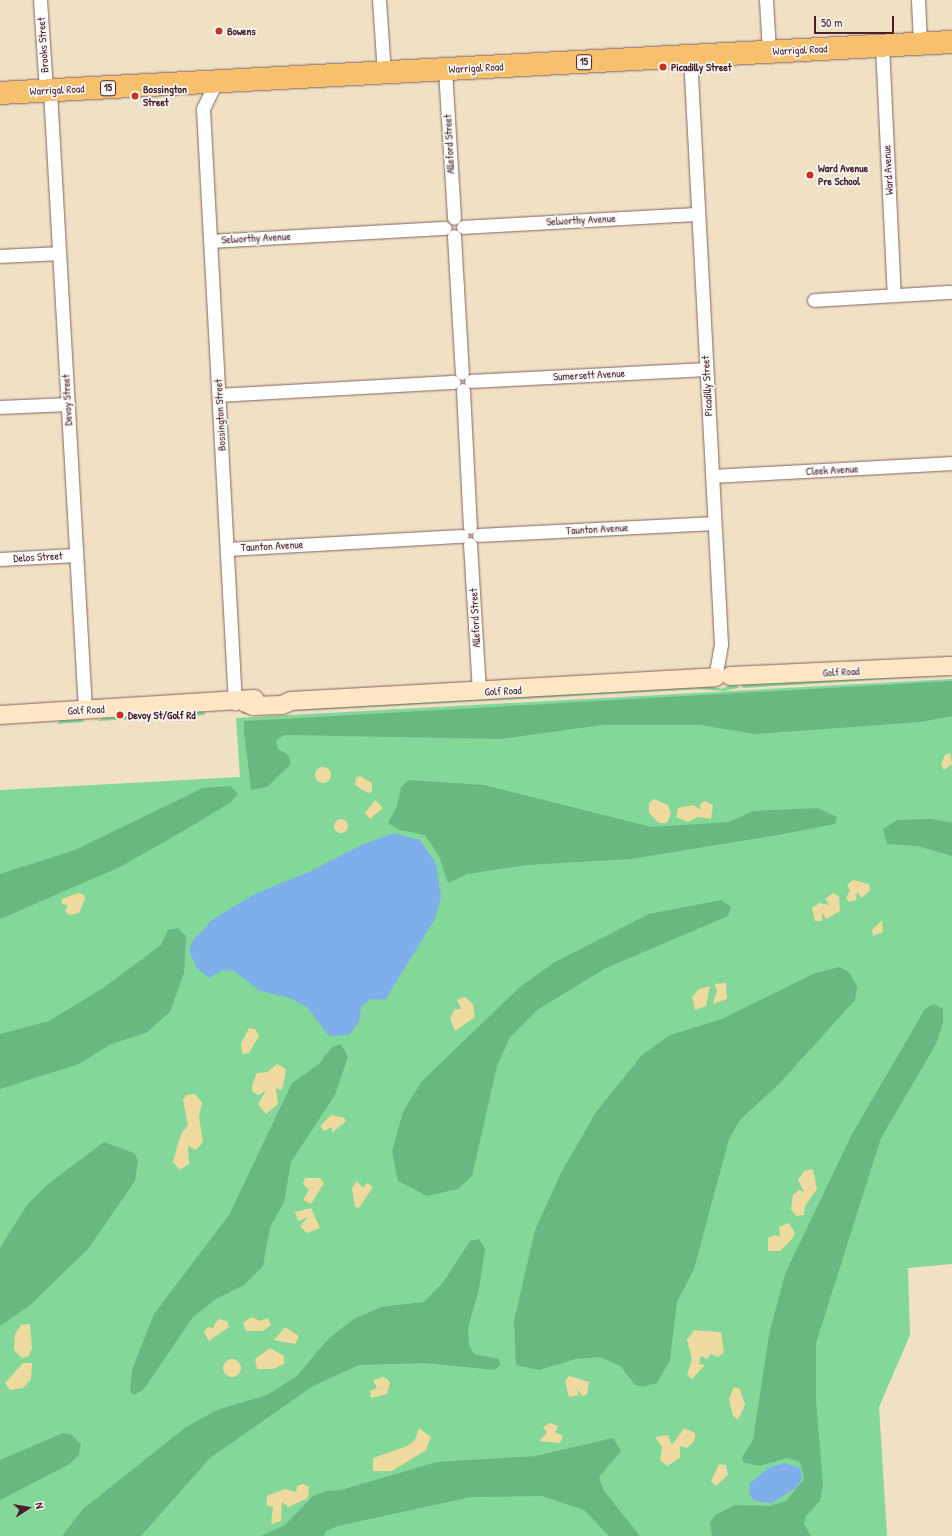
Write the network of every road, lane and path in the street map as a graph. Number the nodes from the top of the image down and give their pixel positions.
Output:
1 (40, 0) edge
2 (379, 0) edge
3 (766, 0) edge
4 (918, 0) edge
5 (952, 42) edge
6 (920, 43) junction
7 (882, 46) junction
8 (769, 52) junction
9 (690, 56) junction
10 (445, 70) junction
11 (384, 73) junction
12 (216, 82) junction
13 (48, 91) junction
14 (0, 93) edge
15 (698, 214) junction
16 (454, 227) junction
17 (211, 241) junction
18 (59, 253) junction
19 (0, 256) edge
20 (950, 292) dead end
21 (894, 295) junction
22 (814, 300) dead end
23 (706, 369) junction
24 (462, 382) junction
25 (219, 395) junction
26 (68, 404) junction
27 (0, 407) edge
28 (952, 463) edge
29 (713, 476) junction
30 (714, 523) junction
31 (470, 536) junction
32 (227, 549) junction
33 (76, 555) junction
34 (0, 559) edge
35 (952, 666) edge
36 (722, 674) junction
37 (479, 692) junction
38 (240, 703) junction
39 (85, 710) junction
40 (0, 715) edge

1 - 13 street, Brooks Street
2 - 11 street
3 - 8 street
4 - 6 street
5 - 6 highway, Warrigal Road / 15
6 - 7 highway, Warrigal Road / 15
7 - 8 highway, Warrigal Road / 15
7 - 21 street, Ward Avenue
8 - 9 highway, Warrigal Road / 15
9 - 10 highway, Warrigal Road / 15
9 - 15 street, Picadilly Street
10 - 11 highway, Warrigal Road / 15
10 - 16 street, Alleford Street
11 - 12 highway, Warrigal Road / 15
12 - 13 highway, Warrigal Road / 15
12 - 17 street, Bossington Street
13 - 14 highway, Warrigal Road / 15
13 - 18 street, Devoy Street
15 - 16 street, Selworthy Avenue
15 - 23 street, Picadilly Street
16 - 17 street, Selworthy Avenue
16 - 24 street, Alleford Street
17 - 25 street, Bossington Street
18 - 19 street
18 - 26 street, Devoy Street
20 - 21 street
21 - 22 street
23 - 24 street, Sumersett Avenue
23 - 29 street, Picadilly Street
24 - 25 street, Sumersett Avenue
24 - 31 street, Alleford Street
25 - 32 street, Bossington Street
26 - 27 street
26 - 33 street, Devoy Street
28 - 29 street, Cleek Avenue
29 - 30 street, Picadilly Street
30 - 31 street, Taunton Avenue
30 - 36 street, Picadilly Street
31 - 32 street, Taunton Avenue
31 - 37 street, Alleford Street
32 - 38 street, Bossington Street
33 - 34 street, Delos Street
33 - 39 street, Devoy Street
35 - 36 street, Golf Road
36 - 37 street, Golf Road
37 - 38 street, Golf Road
38 - 39 street, Golf Road
39 - 40 street, Golf Road

